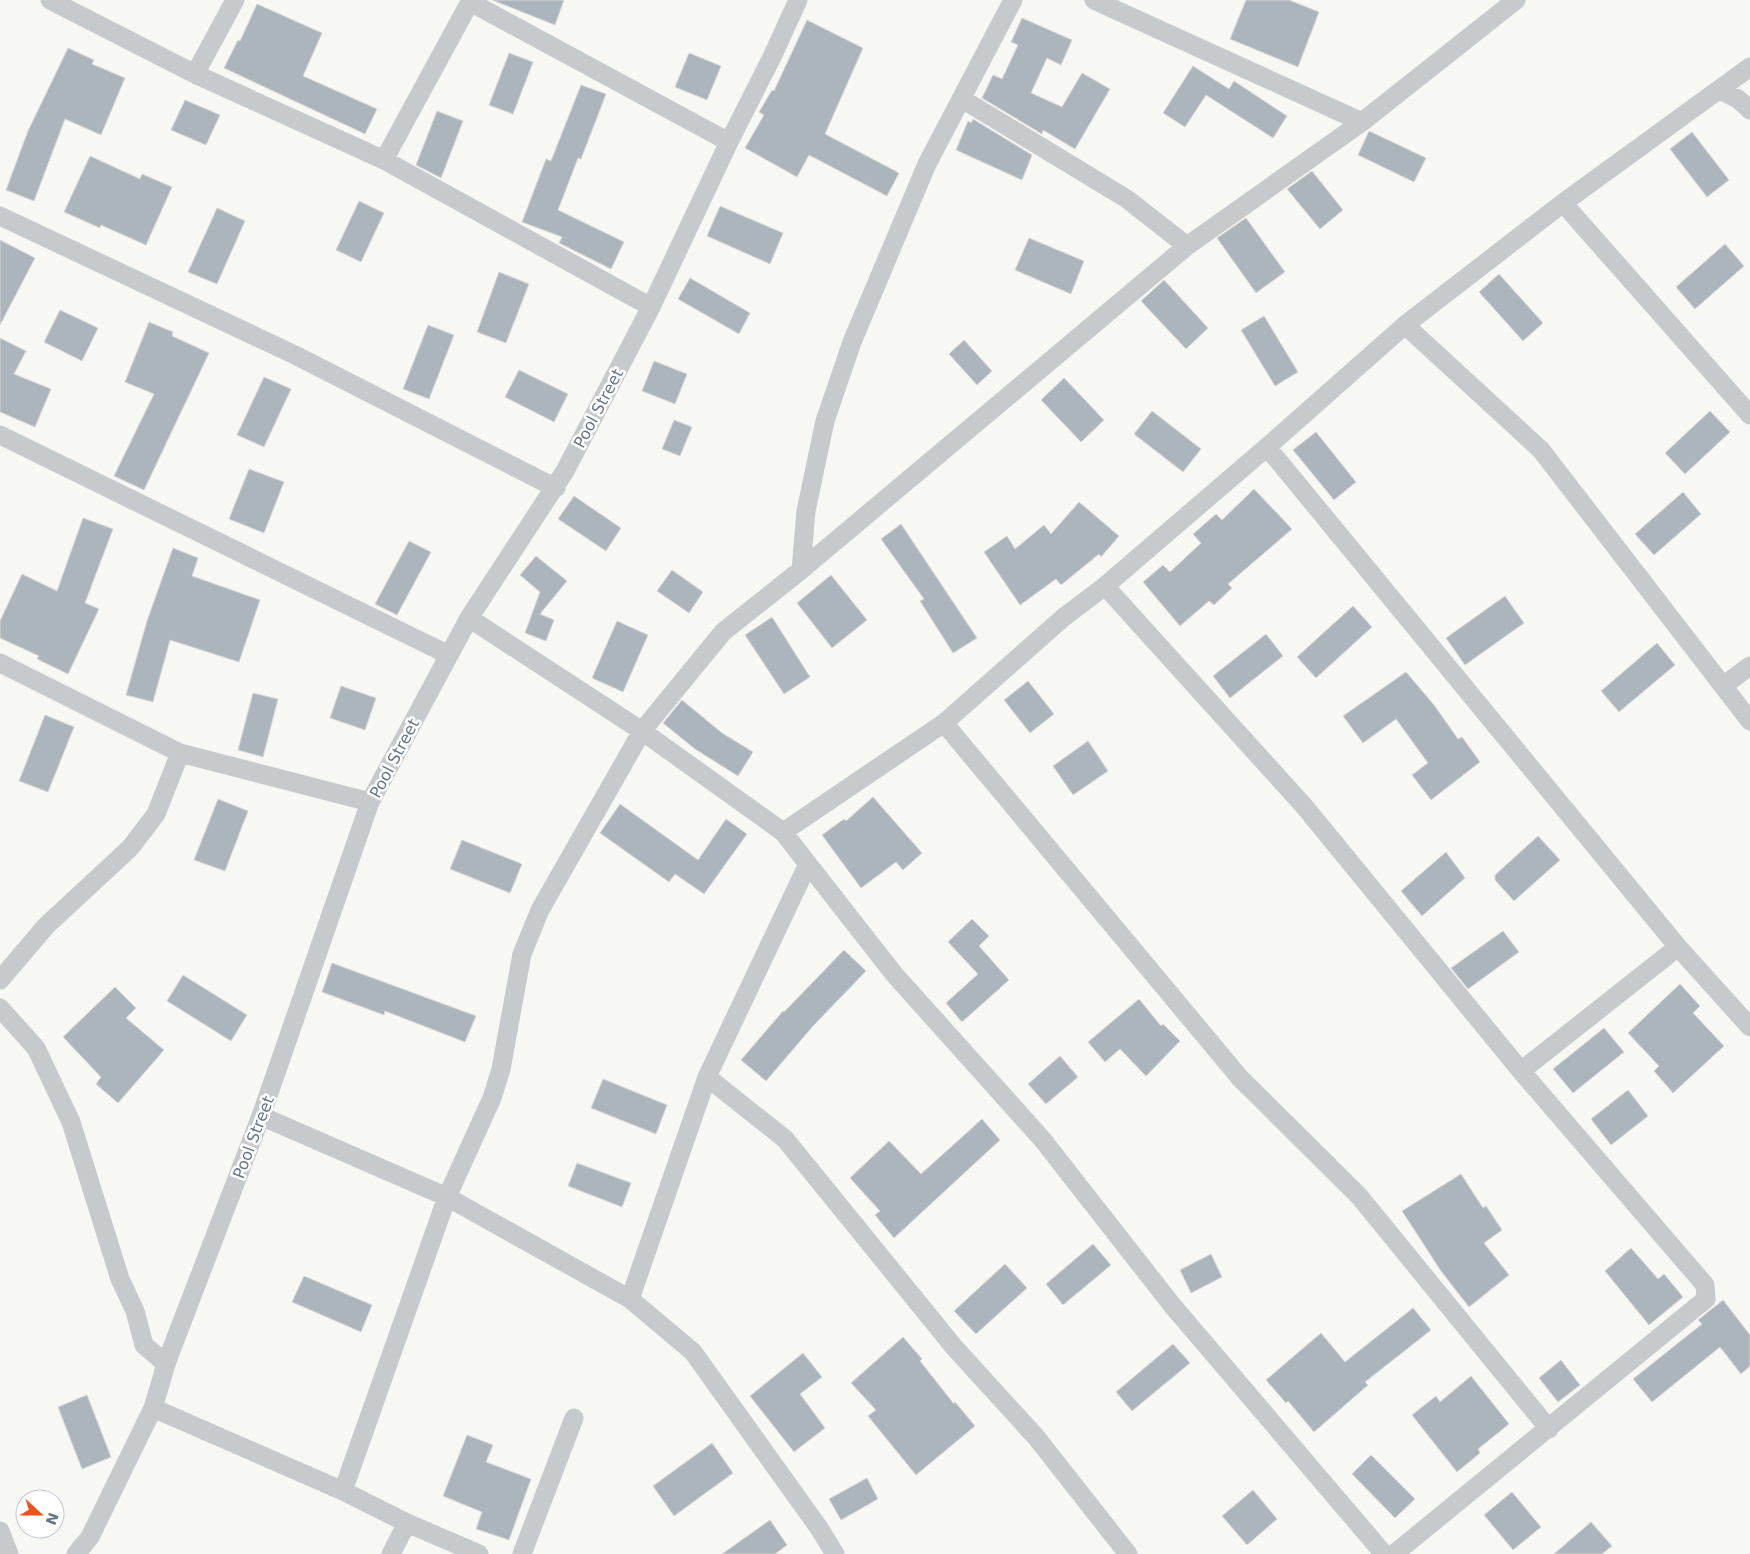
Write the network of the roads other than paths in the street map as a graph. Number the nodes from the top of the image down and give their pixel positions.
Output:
1 (50, 0) edge
2 (235, 0) edge
3 (798, 0) edge
4 (1013, 0) edge
5 (1094, 0) edge
6 (1516, 0) edge
7 (471, 1) edge
8 (1750, 67) edge
9 (195, 74) junction
10 (1720, 90) junction
11 (962, 99) junction
12 (1750, 110) edge
13 (1362, 122) junction
14 (729, 142) junction
15 (384, 160) junction
16 (1563, 203) junction
17 (0, 216) edge
18 (1187, 246) junction
19 (651, 307) junction
20 (1405, 325) junction
21 (1750, 416) edge
22 (0, 435) edge
23 (1267, 447) junction
24 (556, 488) junction
25 (801, 570) junction
26 (1105, 586) junction
27 (469, 618) junction
28 (449, 655) junction
29 (0, 663) edge
30 (1750, 666) edge
31 (1723, 686) junction
32 (1750, 721) edge
33 (944, 723) junction
34 (642, 731) junction
35 (180, 753) junction
36 (370, 802) junction
37 (783, 832) junction
38 (808, 864) junction
39 (1678, 947) junction
40 (0, 980) edge
41 (0, 1008) edge
42 (1750, 1027) edge
43 (1521, 1071) junction
44 (707, 1077) junction
45 (262, 1116) junction
46 (447, 1197) junction
47 (630, 1299) junction
48 (167, 1361) junction
49 (153, 1408) junction
50 (574, 1418) dead end
51 (1549, 1429) junction
52 (343, 1491) junction
53 (407, 1523) junction
54 (0, 1531) edge
55 (8, 1554) edge
56 (76, 1554) edge
57 (391, 1554) edge
58 (479, 1554) edge
59 (522, 1554) edge
60 (835, 1554) edge
61 (1128, 1554) edge
62 (1384, 1554) edge
63 (1394, 1554) edge

1 - 9 street
2 - 9 street
3 - 14 street, Pool Street
4 - 11 street
5 - 13 street
6 - 13 street
7 - 14 street
7 - 15 street
8 - 10 street
9 - 15 street
10 - 12 street
10 - 16 street
11 - 18 street
11 - 25 street
13 - 18 street
14 - 19 street, Pool Street
15 - 19 street
16 - 20 street
16 - 21 street
17 - 24 street
18 - 25 street
19 - 24 street, Pool Street
20 - 23 street
20 - 31 street
22 - 28 street
23 - 26 street
23 - 39 street
24 - 27 street, Pool Street
25 - 34 street
26 - 33 street
26 - 43 street
27 - 28 street, Pool Street
27 - 34 street
28 - 36 street, Pool Street
29 - 35 street
30 - 31 street
31 - 32 street
33 - 37 street
33 - 51 street
34 - 37 street
34 - 46 street
35 - 36 street
35 - 40 street
36 - 45 street, Pool Street
37 - 38 street
38 - 44 street
38 - 62 street
39 - 42 street
39 - 43 street
41 - 48 street
43 - 51 street
44 - 47 street
44 - 61 street
45 - 46 street
45 - 48 street, Pool Street
46 - 47 street
46 - 52 street
47 - 60 street
48 - 49 street, Pool Street
49 - 52 street
49 - 56 street, Pool Street
50 - 59 street
51 - 63 street
52 - 53 street
53 - 57 street
53 - 58 street
54 - 55 street

